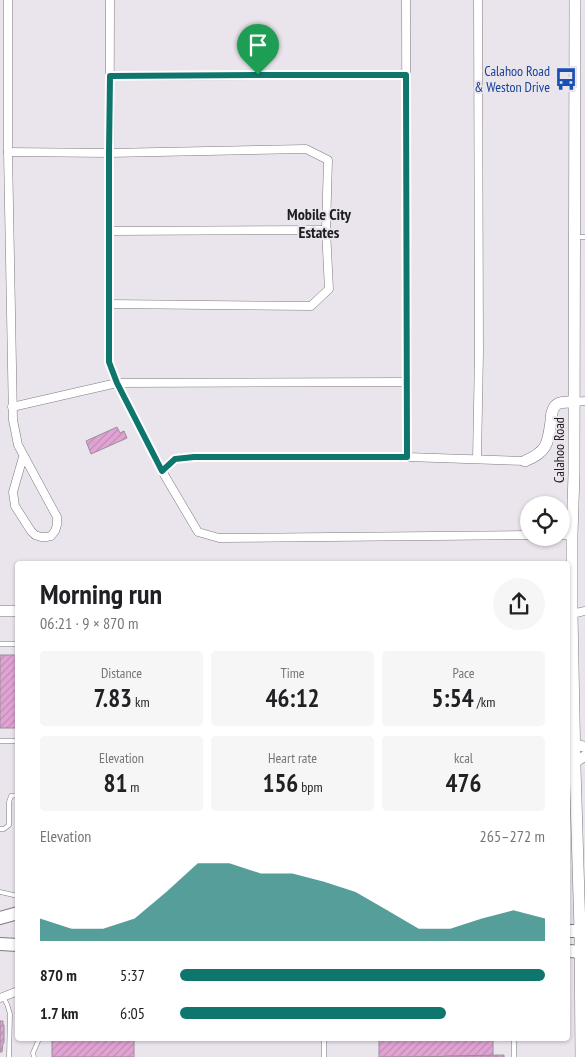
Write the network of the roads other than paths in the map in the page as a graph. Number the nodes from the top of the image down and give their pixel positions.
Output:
1 (8, 0) edge
2 (110, 0) edge
3 (406, 0) edge
4 (478, 0) edge
5 (575, 0) edge
6 (406, 75) junction
7 (110, 76) junction
8 (8, 152) junction
9 (109, 153) junction
10 (326, 230) junction
11 (109, 231) junction
12 (580, 237) edge
13 (109, 304) junction
14 (407, 382) junction
15 (117, 383) junction
16 (580, 401) edge
17 (12, 407) junction
18 (24, 457) junction
19 (407, 457) junction
20 (477, 459) junction
21 (525, 462) joint
22 (162, 471) junction
23 (570, 504) edge
24 (520, 535) edge
25 (567, 546) edge
26 (568, 561) edge
27 (0, 611) edge
28 (15, 611) edge
29 (585, 611) edge
30 (570, 614) edge
31 (0, 644) edge
32 (15, 644) edge
33 (0, 741) edge
34 (15, 741) edge
35 (576, 745) edge
36 (585, 756) edge
37 (571, 762) edge
38 (15, 796) edge
39 (0, 829) edge
40 (0, 892) edge
41 (15, 895) edge
42 (0, 912) edge
43 (15, 912) edge
44 (15, 913) edge
45 (0, 918) edge
46 (578, 931) edge
47 (0, 944) edge
48 (15, 944) edge
49 (578, 952) edge
50 (15, 992) edge
51 (1, 998) edge
52 (38, 1041) edge
53 (324, 1041) edge
54 (514, 1041) edge
55 (9, 1057) edge
56 (34, 1057) edge
57 (324, 1057) edge
58 (514, 1057) edge
59 (581, 1057) edge

1 - 8 street
2 - 7 street
3 - 6 street
4 - 20 street
5 - 12 main road, Calahoo Road
6 - 7 street
6 - 14 street
7 - 9 street
8 - 9 street
8 - 17 street
9 - 10 street
9 - 11 street
10 - 11 street
10 - 13 street
11 - 13 street
12 - 16 main road, Calahoo Road
13 - 15 street
14 - 15 street
14 - 19 street
15 - 17 street
15 - 22 street
16 - 21 main road
16 - 23 main road, Calahoo Road
17 - 18 street
18 - 18 street
19 - 20 street
19 - 22 street
20 - 21 street
22 - 24 street
25 - 26 main road, Calahoo Road
27 - 28 street
29 - 30 street
30 - 35 main road, Calahoo Road
31 - 32 lane
33 - 34 lane
35 - 37 main road, Calahoo Road
36 - 37 street
37 - 46 main road, Calahoo Road
38 - 39 lane
40 - 41 lane
42 - 43 main road
44 - 45 main road
46 - 49 main road, Calahoo Road
47 - 48 main road
49 - 59 main road, Calahoo Road
50 - 51 street
51 - 55 lane
52 - 56 lane
53 - 57 lane
54 - 58 lane

